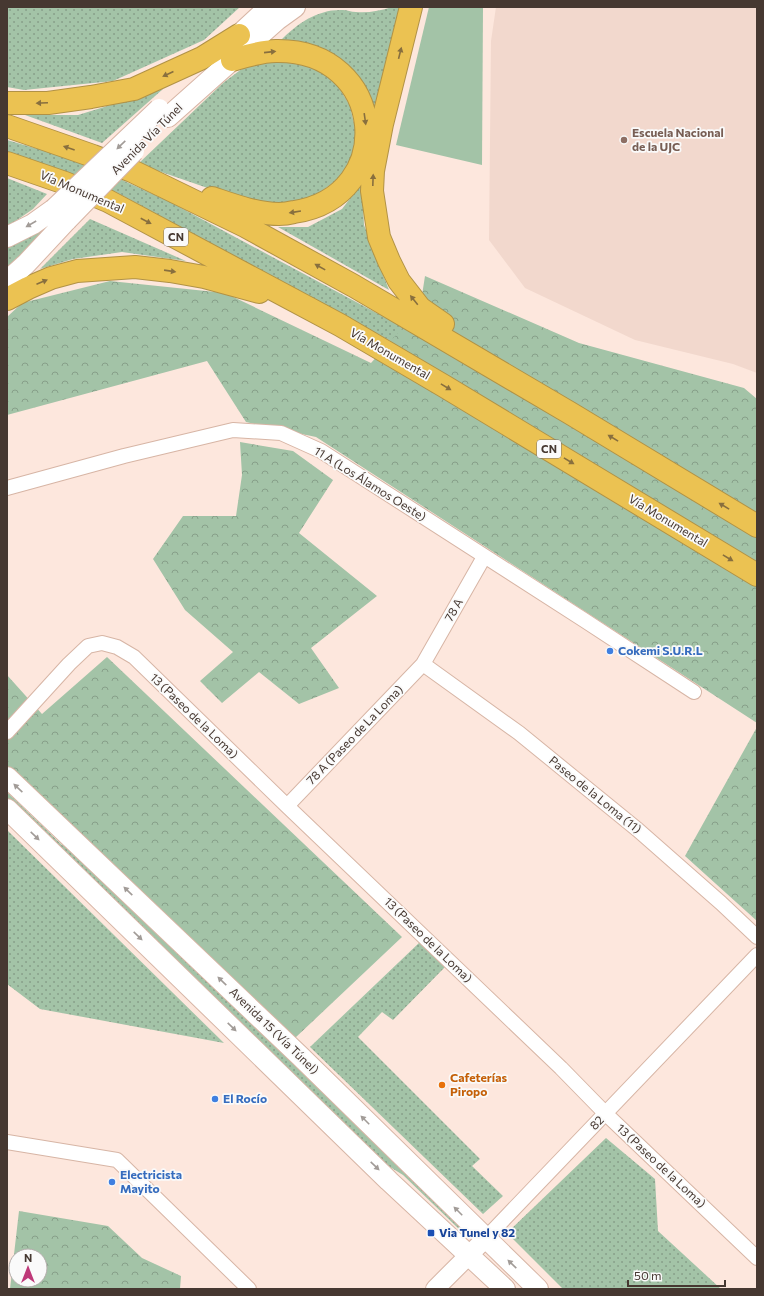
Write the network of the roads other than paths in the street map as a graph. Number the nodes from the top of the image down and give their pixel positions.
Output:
1 (270, 7) edge
2 (295, 7) edge
3 (411, 7) edge
4 (239, 35) junction
5 (232, 60) junction
6 (7, 103) edge
7 (164, 113) junction
8 (7, 126) edge
9 (7, 163) edge
10 (132, 172) junction
11 (60, 214) junction
12 (7, 237) edge
13 (7, 280) edge
14 (7, 299) edge
15 (340, 325) junction
16 (570, 413) junction
17 (7, 488) edge
18 (757, 526) edge
19 (484, 557) junction
20 (757, 575) edge
21 (423, 664) junction
22 (694, 692) dead end
23 (7, 732) edge
24 (7, 777) edge
25 (287, 806) junction
26 (7, 809) edge
27 (757, 937) edge
28 (757, 955) edge
29 (606, 1114) junction
30 (7, 1142) edge
31 (486, 1239) junction
32 (468, 1256) junction
33 (757, 1258) edge
34 (249, 1289) edge
35 (435, 1289) edge
36 (505, 1289) edge
37 (538, 1289) edge

1 - 4 main road, Avenida Vía Túnel
2 - 5 main road, Avenida Vía Túnel
16 -> 3 highway
4 -> 6 highway
4 - 7 main road, Avenida Vía Túnel
5 - 7 main road, Avenida Vía Túnel
5 -> 10 highway
7 - 11 main road, Avenida Vía Túnel, bridge
10 -> 8 highway
9 -> 15 highway, Vía Monumental / CN
16 -> 10 highway
11 -> 12 main road, Avenida Vía Túnel
11 - 13 main road, Avenida Vía Túnel
14 -> 15 highway
15 -> 20 highway, Vía Monumental / CN
18 -> 16 highway
17 - 19 street, 11 A (Los Álamos Oeste)
19 - 21 street, 78 A
19 - 22 street, 11 A (Los Álamos Oeste)
21 - 25 street, 78 A (Paseo de La Loma)
21 - 27 street, Paseo de la Loma (11)
23 - 25 street, 13 (Paseo de la Loma)
31 -> 24 main road, Avenida 15 (Vía Túnel)
25 - 29 street, 13 (Paseo de la Loma)
26 -> 32 main road
28 - 29 street, 82
29 - 31 street, 82
29 - 33 street, 13 (Paseo de la Loma)
30 - 34 street
31 - 32 street, 82
37 -> 31 main road, Avenida 15 (Vía Túnel)
32 - 35 street, 82
32 - 36 main road

